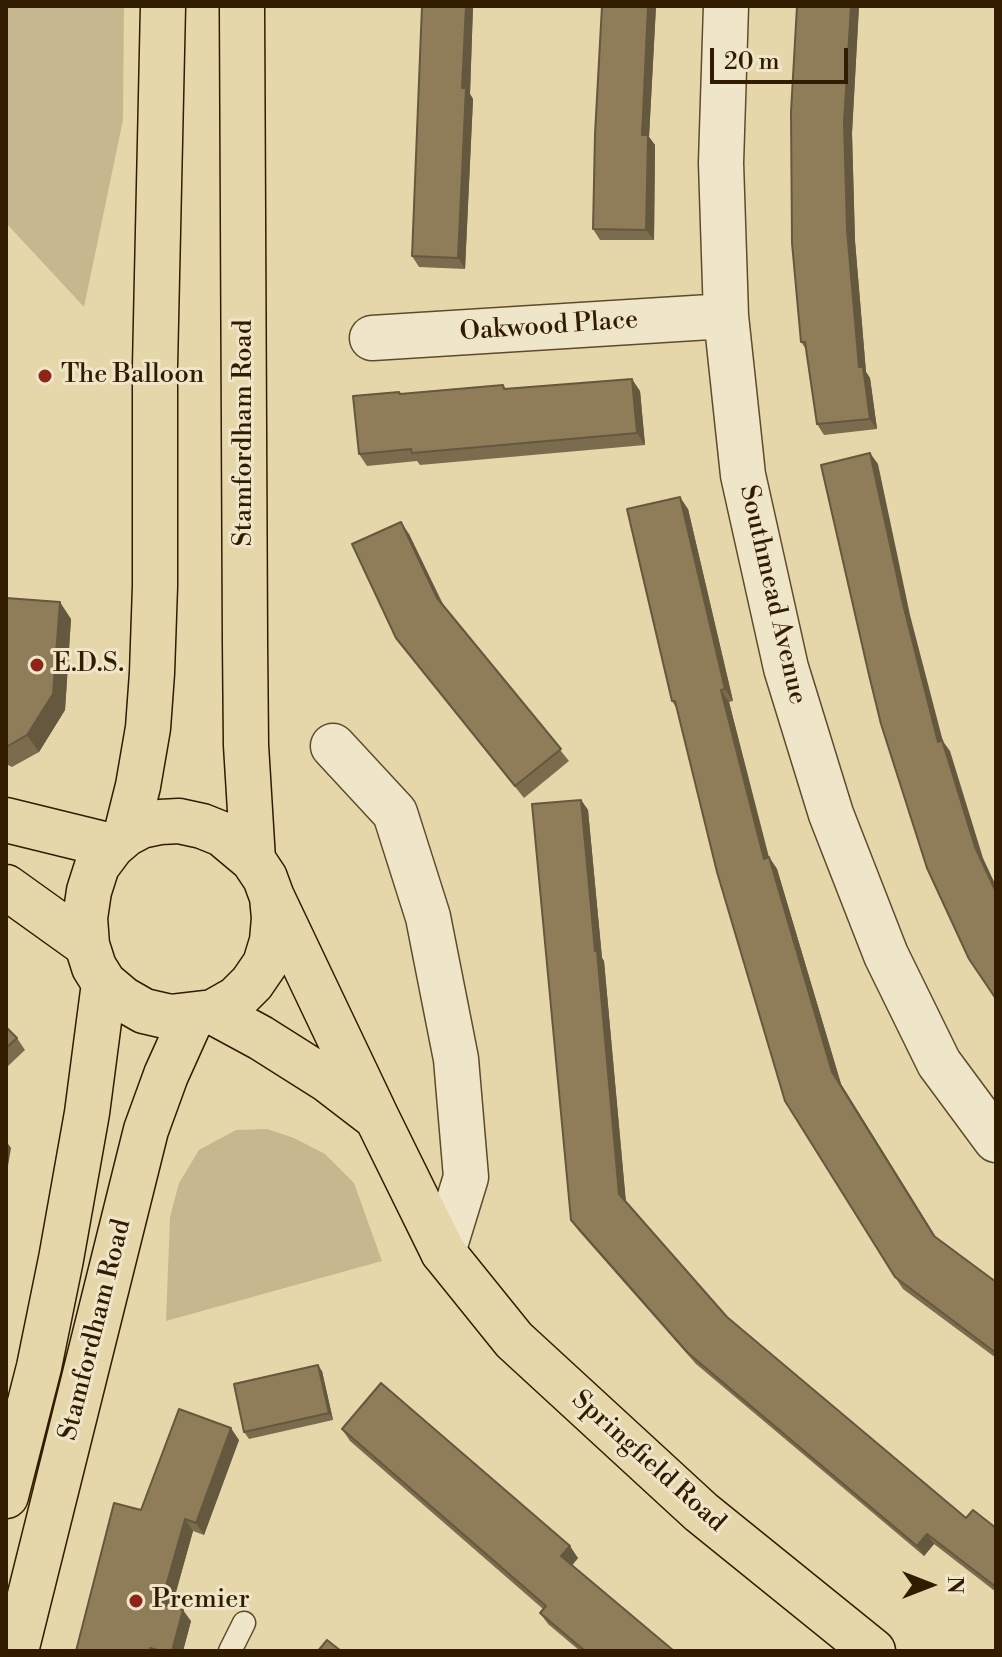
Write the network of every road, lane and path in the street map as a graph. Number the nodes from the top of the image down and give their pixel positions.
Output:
1 (163, 6) edge
2 (242, 6) edge
3 (726, 6) edge
4 (726, 316) junction
5 (372, 338) dead end
6 (333, 746) dead end
7 (6, 820) edge
8 (119, 840) junction
9 (262, 879) junction
10 (6, 887) edge
11 (95, 964) junction
12 (203, 1014) junction
13 (377, 1118) junction
14 (996, 1140) edge
15 (443, 1252) junction
16 (6, 1496) edge
17 (244, 1623) dead end
18 (25, 1648) edge
19 (230, 1651) edge
20 (873, 1651) edge

1 - 8 main road
2 - 9 main road, Stamfordham Road
3 - 4 street, Southmead Avenue
4 - 5 street, Oakwood Place
4 - 14 street, Southmead Avenue
6 - 15 street
7 - 8 main road
8 - 9 main road
8 - 11 main road
9 - 12 main road
9 - 13 main road, Springfield Road
10 - 11 main road
11 - 12 main road
11 - 16 main road, Stamfordham Road
12 - 13 main road, Springfield Road
12 - 18 main road, Stamfordham Road
13 - 15 main road, Springfield Road
15 - 20 main road, Springfield Road
17 - 19 lane

